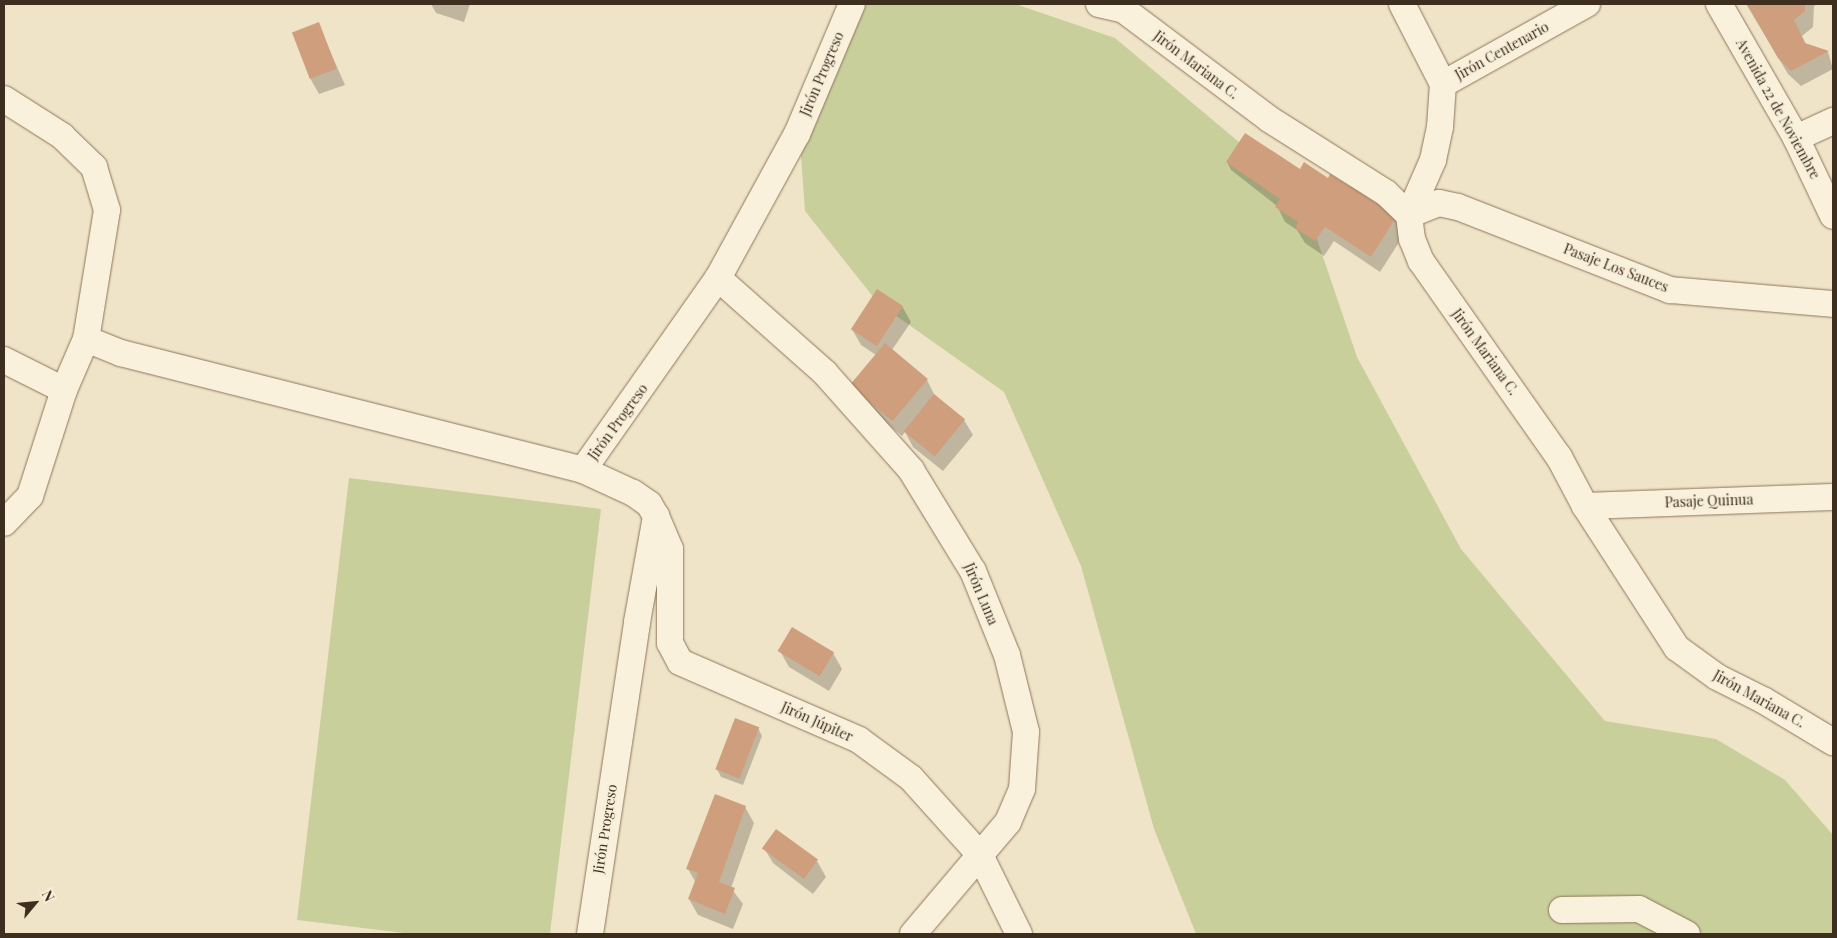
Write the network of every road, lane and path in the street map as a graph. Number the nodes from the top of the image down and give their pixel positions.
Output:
1 (852, 4) edge
2 (1099, 4) edge
3 (1402, 4) edge
4 (1588, 4) edge
5 (1719, 4) edge
6 (1443, 84) junction
7 (4, 99) edge
8 (1833, 121) edge
9 (1796, 138) junction
10 (1409, 215) junction
11 (1833, 216) edge
12 (718, 278) junction
13 (1833, 304) edge
14 (86, 340) junction
15 (4, 360) edge
16 (64, 390) junction
17 (583, 470) junction
18 (1833, 497) edge
19 (1586, 506) junction
20 (656, 516) junction
21 (4, 523) edge
22 (1833, 742) edge
23 (980, 855) junction
24 (1562, 910) dead end
25 (590, 934) edge
26 (913, 934) edge
27 (1019, 934) edge
28 (1687, 934) edge

1 - 12 street, Jirón Progreso
2 - 10 street, Jirón Mariana C.
3 - 6 street
4 - 6 street, Jirón Centenario
5 - 9 street, Avenida 22 de Noviembre
6 - 10 street
7 - 14 street
8 - 9 street
9 - 11 street, Avenida 22 de Noviembre
10 - 13 street, Pasaje Los Sauces
10 - 19 street, Jirón Mariana C.
12 - 17 street, Jirón Progreso
12 - 23 street, Jirón Luna
14 - 16 street
14 - 17 street
15 - 16 street
16 - 21 street
17 - 20 street, Jirón Progreso
18 - 19 street, Pasaje Quinua
19 - 22 street, Jirón Mariana C.
20 - 23 street, Jirón Júpiter
20 - 25 street, Jirón Progreso
23 - 26 street, Jirón Luna
23 - 27 street, Jirón Júpiter
24 - 28 street

